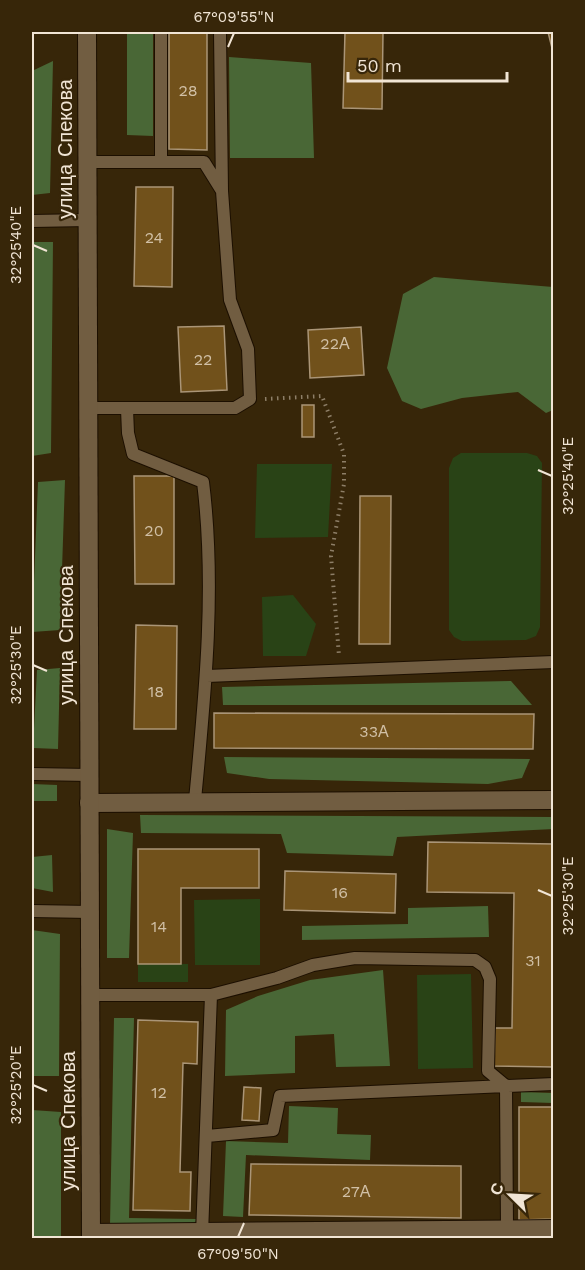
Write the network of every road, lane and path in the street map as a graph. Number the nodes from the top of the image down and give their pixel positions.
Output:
1 (87, 32) edge
2 (161, 32) edge
3 (220, 32) edge
4 (161, 161) junction
5 (87, 162) junction
6 (222, 191) junction
7 (88, 220) junction
8 (32, 221) edge
9 (250, 399) junction
10 (88, 408) junction
11 (127, 409) junction
12 (554, 662) edge
13 (363, 671) junction
14 (207, 676) junction
15 (32, 774) edge
16 (89, 775) junction
17 (195, 800) junction
18 (554, 800) edge
19 (89, 803) junction
20 (32, 911) edge
21 (90, 912) junction
22 (90, 995) junction
23 (211, 995) junction
24 (554, 1084) edge
25 (506, 1086) junction
26 (207, 1136) junction
27 (507, 1228) junction
28 (554, 1229) edge
29 (202, 1234) junction
30 (91, 1236) edge

1 - 5 main road, улица Спекова
2 - 4 lane
3 - 6 lane
4 - 5 lane
4 - 6 lane
5 - 7 main road, улица Спекова
6 - 9 lane
7 - 8 lane
7 - 10 main road, улица Спекова
9 - 11 lane
9 - 13 path
10 - 11 lane
10 - 16 main road, улица Спекова
11 - 14 lane
12 - 13 lane
13 - 14 lane
14 - 17 lane
15 - 16 lane
16 - 19 main road, улица Спекова
17 - 18 main road
17 - 19 main road
19 - 21 main road, улица Спекова
20 - 21 lane
21 - 22 main road, улица Спекова
22 - 23 lane
22 - 30 main road, улица Спекова
23 - 25 lane
23 - 26 lane
24 - 25 lane
25 - 26 lane
25 - 27 lane
26 - 29 lane
27 - 28 main road
27 - 29 main road
29 - 30 main road

